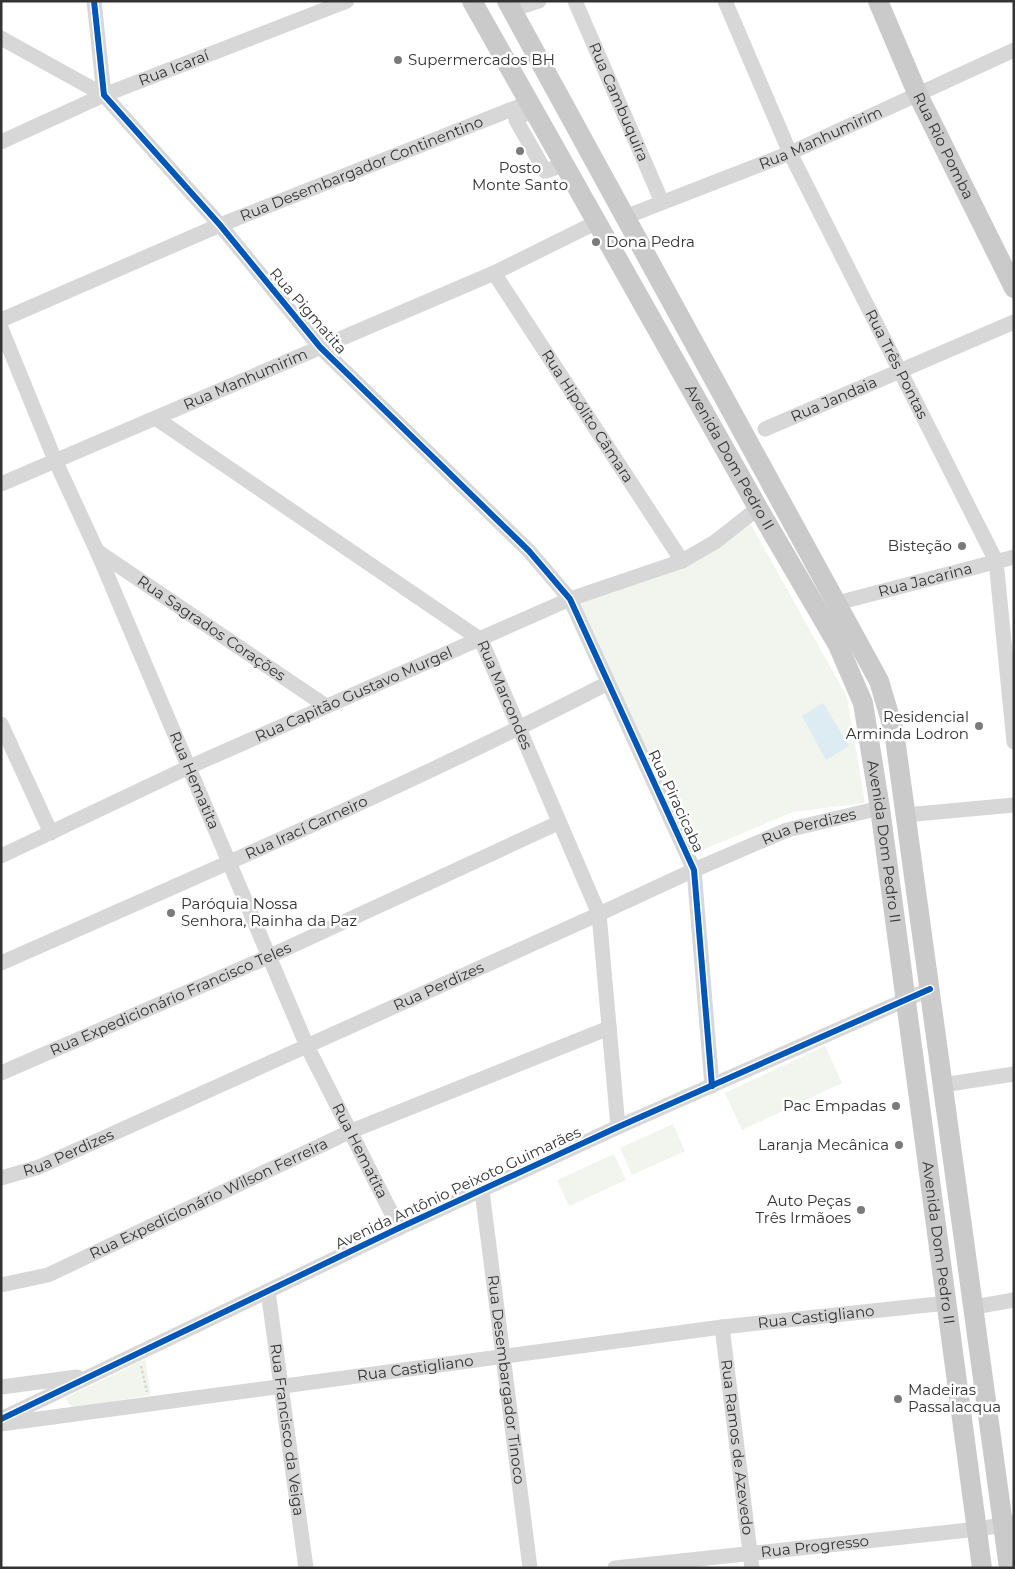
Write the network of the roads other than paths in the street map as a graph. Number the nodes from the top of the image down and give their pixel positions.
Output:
1 (94, 1) edge
2 (347, 1) edge
3 (472, 1) edge
4 (539, 1) edge
5 (575, 1) edge
6 (725, 1) edge
7 (878, 1) edge
8 (509, 6) edge
9 (1, 38) edge
10 (1014, 50) edge
11 (104, 95) junction
12 (918, 95) junction
13 (531, 105) junction
14 (1, 142) edge
15 (790, 153) junction
16 (662, 202) junction
17 (625, 217) junction
18 (597, 222) junction
19 (220, 225) junction
20 (494, 272) junction
21 (1014, 288) edge
22 (1, 320) edge
23 (1014, 322) edge
24 (1, 328) edge
25 (320, 347) junction
26 (899, 370) junction
27 (157, 419) junction
28 (765, 429) dead end
29 (55, 460) junction
30 (1, 484) edge
31 (758, 508) junction
32 (97, 551) junction
33 (1014, 557) edge
34 (682, 561) junction
35 (996, 561) junction
36 (570, 599) junction
37 (837, 603) junction
38 (481, 640) junction
39 (608, 683) junction
40 (326, 706) junction
41 (1, 724) edge
42 (519, 729) junction
43 (1014, 742) edge
44 (189, 767) junction
45 (1014, 806) edge
46 (880, 808) junction
47 (906, 815) junction
48 (558, 823) junction
49 (50, 833) junction
50 (1, 856) edge
51 (228, 863) junction
52 (694, 870) junction
53 (599, 914) junction
54 (270, 956) junction
55 (1, 963) edge
56 (930, 989) junction
57 (906, 998) junction
58 (609, 1028) junction
59 (307, 1046) junction
60 (1, 1073) edge
61 (1014, 1074) edge
62 (943, 1085) junction
63 (712, 1086) junction
64 (618, 1127) junction
65 (348, 1132) junction
66 (1, 1178) edge
67 (482, 1191) junction
68 (399, 1228) junction
69 (1, 1286) edge
70 (268, 1291) junction
71 (1014, 1300) edge
72 (947, 1303) junction
73 (974, 1307) junction
74 (722, 1327) junction
75 (502, 1358) junction
76 (91, 1375) junction
77 (1, 1387) edge
78 (282, 1388) junction
79 (1, 1419) edge
80 (1, 1424) edge
81 (1009, 1523) edge
82 (978, 1530) junction
83 (750, 1552) junction
84 (306, 1568) edge
85 (530, 1568) edge
86 (615, 1568) edge
87 (752, 1568) edge
88 (982, 1568) edge
89 (1009, 1568) edge

1 - 11 street
2 - 11 street, Rua Icaraí
3 - 13 main road, Avenida Dom Pedro II
4 - 8 street
5 - 16 street, Rua Cambuquira
6 - 15 street, Rua Três Pontas
7 - 12 main road, Rua Rio Pomba
8 - 17 main road, Avenida Dom Pedro II
9 - 11 street
10 - 12 street, Rua Manhumirim
11 - 14 street, Rua Icaraí
11 - 19 street, Rua Pigmatita
12 - 15 street, Rua Manhumirim
12 - 21 main road, Rua Rio Pomba
13 - 18 main road, Avenida Dom Pedro II
13 - 19 street, Rua Desembargador Continentino
15 - 16 street, Rua Manhumirim
15 - 26 street, Rua Três Pontas
16 - 17 street, Rua Manhumirim
17 - 37 main road, Avenida Dom Pedro II
18 - 20 street, Rua Manhumirim
18 - 31 main road, Avenida Dom Pedro II
19 - 22 street, Rua Desembargador Continentino
19 - 25 street, Rua Pigmatita
20 - 25 street, Rua Manhumirim
20 - 34 street, Rua Hipólito Câmara
23 - 26 street, Rua Jandaia
24 - 29 street, Rua Hematita
25 - 27 street, Rua Manhumirim
25 - 36 street, Rua Pigmatita
26 - 28 street, Rua Jandaia
26 - 35 street, Rua Três Pontas
27 - 29 street, Rua Manhumirim
27 - 38 street, Rua Marcondes
29 - 30 street, Rua Manhumirim
29 - 32 street, Rua Hematita
31 - 34 street, Rua Capitão Gustavo Murgel
31 - 46 main road, Avenida Dom Pedro II
32 - 40 street, Rua Sagrados Corações
32 - 44 street, Rua Hematita
33 - 35 street, Rua Jacarina
34 - 36 street, Rua Capitão Gustavo Murgel
35 - 37 street, Rua Jacarina
35 - 43 street, Rua Três Pontas
36 - 38 street, Rua Capitão Gustavo Murgel
36 - 39 street, Rua Piracicaba
37 - 47 main road, Avenida Dom Pedro II
38 - 40 street, Rua Capitão Gustavo Murgel
38 - 42 street, Rua Marcondes
39 - 42 street, Rua Irací Carneiro
39 - 52 street, Rua Piracicaba
40 - 44 street, Rua Capitão Gustavo Murgel
41 - 49 street
42 - 48 street, Rua Marcondes
42 - 51 street, Rua Irací Carneiro
44 - 49 street, Rua Capitão Gustavo Murgel
44 - 51 street, Rua Hematita
45 - 47 street
46 - 52 street, Rua Perdizes
46 - 57 main road, Avenida Dom Pedro II
47 - 56 main road, Avenida Dom Pedro II
48 - 53 street, Rua Marcondes
48 - 54 street, Rua Expedicionário Francisco Teles
49 - 50 street, Rua Capitão Gustavo Murgel
51 - 54 street, Rua Hematita
51 - 55 street, Rua Irací Carneiro
52 - 53 street, Rua Perdizes
52 - 63 street, Rua Piracicaba
53 - 58 street, Rua Marcondes
53 - 59 street, Rua Perdizes
54 - 59 street, Rua Hematita
54 - 60 street, Rua Expedicionário Francisco Teles
56 - 57 street, Avenida Antônio Peixoto Guimarães
56 - 62 main road, Avenida Dom Pedro II
57 - 63 street, Avenida Antônio Peixoto Guimarães
57 - 72 main road, Avenida Dom Pedro II
58 - 64 street, Rua Marcondes
58 - 65 street, Rua Expedicionário Wilson Ferreira
59 - 65 street, Rua Hematita
59 - 66 street, Rua Perdizes
61 - 62 street
62 - 73 main road, Avenida Dom Pedro II
63 - 64 street, Avenida Antônio Peixoto Guimarães
64 - 67 street, Avenida Antônio Peixoto Guimarães
65 - 68 street, Rua Hematita
65 - 69 street, Rua Expedicionário Wilson Ferreira
67 - 68 street, Avenida Antônio Peixoto Guimarães
67 - 75 street, Rua Desembargador Tinoco
68 - 70 street, Avenida Antônio Peixoto Guimarães
70 - 76 street, Avenida Antônio Peixoto Guimarães
70 - 78 street, Rua Francisco da Veiga
71 - 73 street
72 - 74 street, Rua Castigliano
72 - 82 main road, Avenida Dom Pedro II
73 - 81 main road, Avenida Dom Pedro II
74 - 75 street, Rua Castigliano
74 - 83 street, Rua Ramos de Azevedo
75 - 78 street, Rua Castigliano
75 - 85 street, Rua Desembargador Tinoco
76 - 77 street
76 - 79 street, Avenida Antônio Peixoto Guimarães
78 - 80 street, Rua Castigliano
78 - 84 street, Rua Francisco da Veiga
81 - 82 street, Rua Progresso
81 - 89 main road, Avenida Dom Pedro II
82 - 83 street, Rua Progresso
82 - 88 main road, Avenida Dom Pedro II
83 - 86 street, Rua Progresso
83 - 87 street, Rua Ramos de Azevedo

